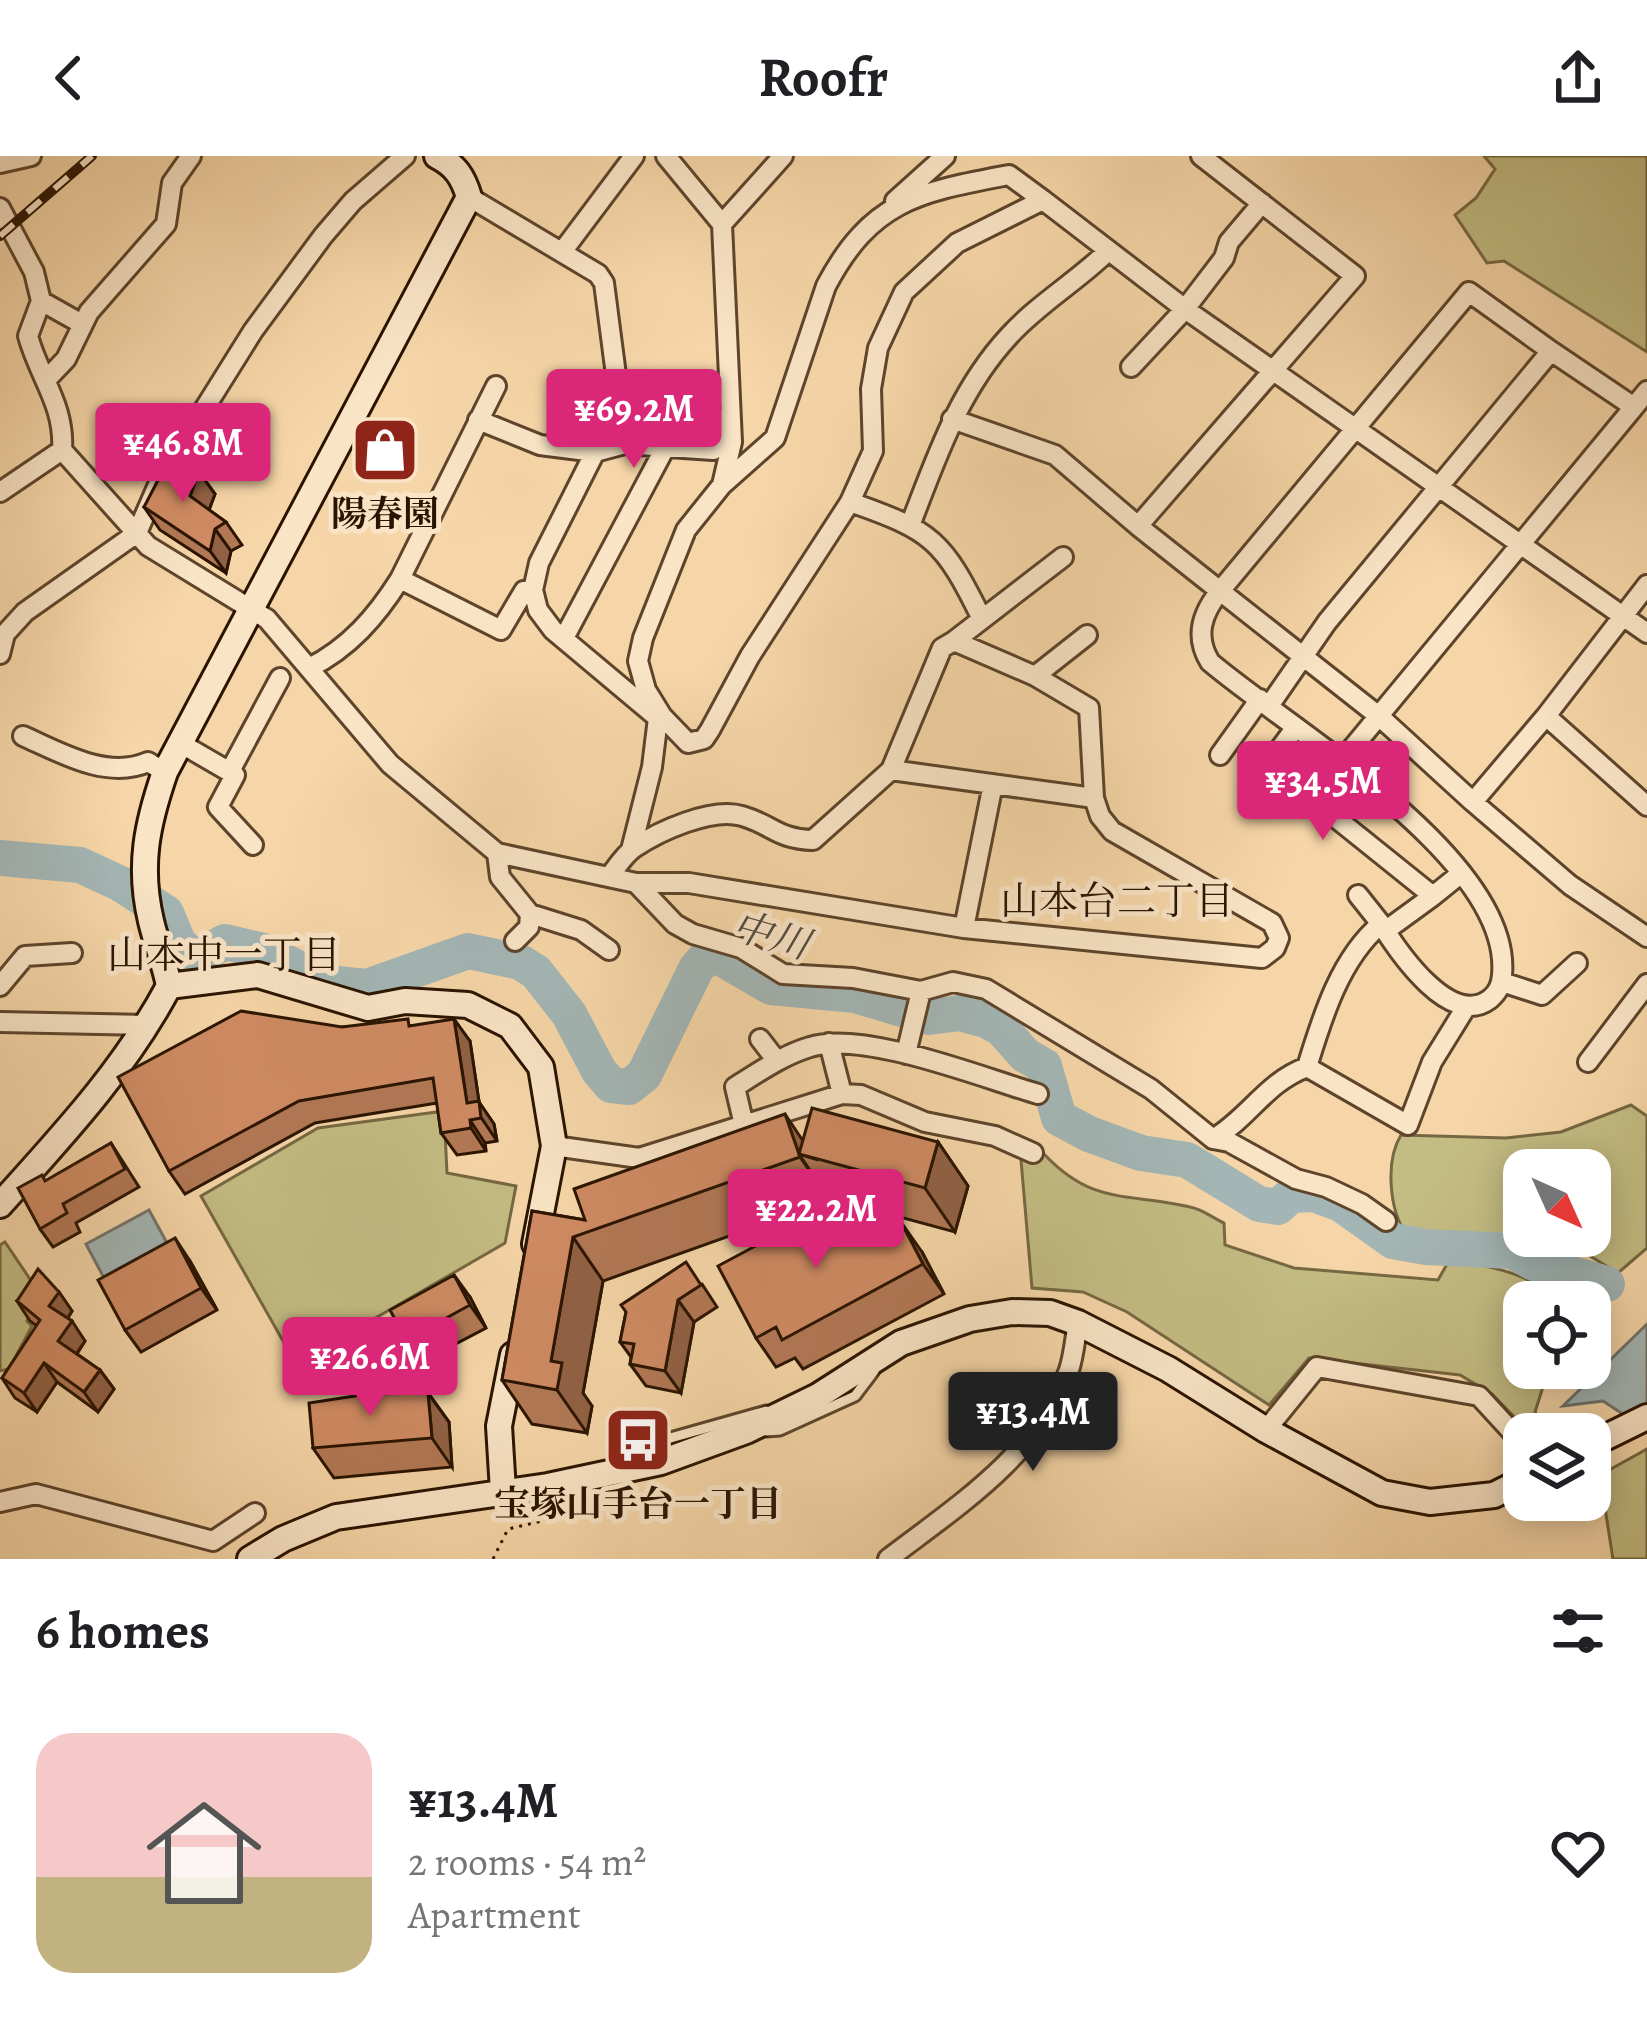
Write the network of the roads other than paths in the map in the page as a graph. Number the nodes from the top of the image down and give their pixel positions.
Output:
1 (32, 156) edge
2 (191, 156) edge
3 (405, 156) edge
4 (436, 156) edge
5 (634, 156) edge
6 (666, 156) edge
7 (782, 156) edge
8 (945, 156) edge
9 (1024, 156) edge
10 (1201, 156) edge
11 (0, 164) edge
12 (1010, 175) junction
13 (469, 197) junction
14 (1043, 200) junction
15 (1262, 203) junction
16 (892, 206) junction
17 (0, 208) edge
18 (722, 224) junction
19 (18, 236) junction
20 (0, 251) edge
21 (562, 252) junction
22 (1107, 252) junction
23 (41, 301) junction
24 (1185, 309) junction
25 (82, 324) junction
26 (1551, 351) junction
27 (1131, 367) dead end
28 (1273, 369) junction
29 (46, 380) junction
30 (496, 386) dead end
31 (1647, 391) edge
32 (1634, 407) junction
33 (730, 411) junction
34 (952, 419) junction
35 (478, 420) junction
36 (1356, 428) junction
37 (625, 444) junction
38 (667, 445) junction
39 (62, 450) junction
40 (595, 452) junction
41 (722, 485) junction
42 (1438, 487) junction
43 (0, 492) edge
44 (850, 502) junction
45 (911, 523) junction
46 (1138, 526) junction
47 (136, 533) junction
48 (1521, 544) junction
49 (1063, 557) dead end
50 (400, 579) junction
51 (1647, 585) edge
52 (533, 590) junction
53 (1220, 591) junction
54 (250, 607) junction
55 (1624, 616) junction
56 (982, 619) junction
57 (1647, 633) edge
58 (1087, 635) dead end
59 (564, 638) junction
60 (954, 641) junction
61 (0, 654) edge
62 (1303, 659) junction
63 (309, 668) junction
64 (1035, 676) junction
65 (280, 678) dead end
66 (1264, 702) junction
67 (1546, 716) junction
68 (660, 717) junction
69 (1380, 717) junction
70 (1296, 727) junction
71 (23, 736) dead end
72 (179, 743) junction
73 (1220, 754) dead end
74 (1342, 759) junction
75 (891, 770) junction
76 (230, 771) junction
77 (165, 772) junction
78 (1262, 773) dead end
79 (993, 784) junction
80 (1094, 798) junction
81 (1473, 802) junction
82 (1647, 806) edge
83 (253, 845) dead end
84 (631, 850) junction
85 (496, 853) junction
86 (1459, 875) junction
87 (609, 878) junction
88 (636, 883) junction
89 (1358, 895) dead end
90 (1432, 896) junction
91 (530, 914) junction
92 (964, 928) junction
93 (1383, 928) junction
94 (1647, 937) edge
95 (515, 941) dead end
96 (609, 950) dead end
97 (73, 953) dead end
98 (1577, 963) dead end
99 (1502, 982) junction
100 (1647, 984) edge
101 (0, 986) edge
102 (170, 986) junction
103 (921, 992) junction
104 (1466, 1007) junction
105 (0, 1022) edge
106 (148, 1025) junction
107 (760, 1039) dead end
108 (830, 1043) junction
109 (906, 1054) junction
110 (776, 1061) junction
111 (1588, 1062) dead end
112 (1306, 1067) junction
113 (842, 1094) junction
114 (1038, 1094) dead end
115 (744, 1126) junction
116 (1213, 1139) junction
117 (554, 1146) junction
118 (1034, 1153) dead end
119 (0, 1205) edge
120 (1386, 1221) dead end
121 (532, 1260) edge
122 (1078, 1323) junction
123 (519, 1329) edge
124 (888, 1352) junction
125 (796, 1406) junction
126 (1647, 1417) edge
127 (1503, 1422) edge
128 (1266, 1430) junction
129 (746, 1431) junction
130 (1611, 1435) edge
131 (605, 1474) junction
132 (1503, 1490) edge
133 (503, 1491) junction
134 (0, 1502) edge
135 (255, 1513) dead end
136 (250, 1559) edge
137 (888, 1559) edge

1 - 11 street
2 - 25 street
3 - 47 street
4 - 13 street
5 - 21 street
6 - 18 street
7 - 18 street
8 - 16 street
9 - 12 street
10 - 15 street
12 - 14 street
12 - 16 street
13 - 21 street
13 - 54 street
14 - 22 street
14 - 44 street
15 - 24 street
15 - 28 street
16 - 41 street
17 - 19 street
18 - 33 street
19 - 20 street
19 - 23 street
21 - 37 street
22 - 24 street
22 - 34 street
23 - 25 street
23 - 29 street
24 - 27 street
24 - 28 street
25 - 29 street
26 - 32 street
26 - 36 street
26 - 42 street
28 - 36 street
28 - 46 street
29 - 39 street
30 - 35 street
31 - 32 street
32 - 48 street
33 - 38 street
33 - 41 street
34 - 45 street
34 - 46 street
35 - 40 street
35 - 50 street
36 - 42 street
36 - 53 street
37 - 38 street
37 - 40 street
38 - 59 street
39 - 43 street
39 - 47 street
40 - 52 street
41 - 68 street
42 - 48 street
42 - 62 street
44 - 45 street
44 - 68 street
45 - 56 street
46 - 53 street
47 - 54 street
47 - 61 street
48 - 55 street
48 - 69 street
49 - 56 street
50 - 52 street
50 - 63 street
51 - 55 street
52 - 59 street
53 - 62 street
53 - 66 street
54 - 63 street
54 - 72 street
55 - 57 street
55 - 67 street
56 - 60 street
58 - 64 street
59 - 68 street
60 - 64 street
60 - 75 street
62 - 66 street
62 - 69 street
63 - 85 street
64 - 80 street
65 - 76 street
66 - 70 street
66 - 73 street
67 - 81 street
67 - 82 street
68 - 84 street
69 - 74 street
69 - 81 street
70 - 74 street
70 - 78 street
71 - 77 street
72 - 76 street
72 - 77 street
74 - 86 street
74 - 90 street
75 - 79 street
75 - 84 street
76 - 83 street
77 - 102 street
79 - 80 street
79 - 92 street
80 - 92 street
81 - 94 street
84 - 87 street
85 - 87 street
85 - 91 street
86 - 90 street
86 - 99 street
87 - 88 street
88 - 92 street
88 - 103 street
89 - 93 street
90 - 93 street
91 - 95 street
91 - 96 street
93 - 104 street
93 - 112 street
97 - 101 street
98 - 99 street
99 - 104 street
100 - 111 street
102 - 106 street
102 - 117 street
103 - 109 street
103 - 116 street
104 - 112 street
105 - 106 street
106 - 119 street
107 - 110 street
108 - 109 street
108 - 110 street
108 - 113 street
109 - 114 street
110 - 115 street
112 - 116 street
113 - 115 street
113 - 118 street
115 - 117 street
116 - 120 street
117 - 121 street
122 - 124 street
122 - 128 street
122 - 137 street
123 - 133 street
124 - 125 street
124 - 129 lane
125 - 129 street
125 - 131 lane
126 - 130 street
127 - 128 street
128 - 132 street
129 - 131 street
131 - 133 street
133 - 136 street
134 - 135 street

